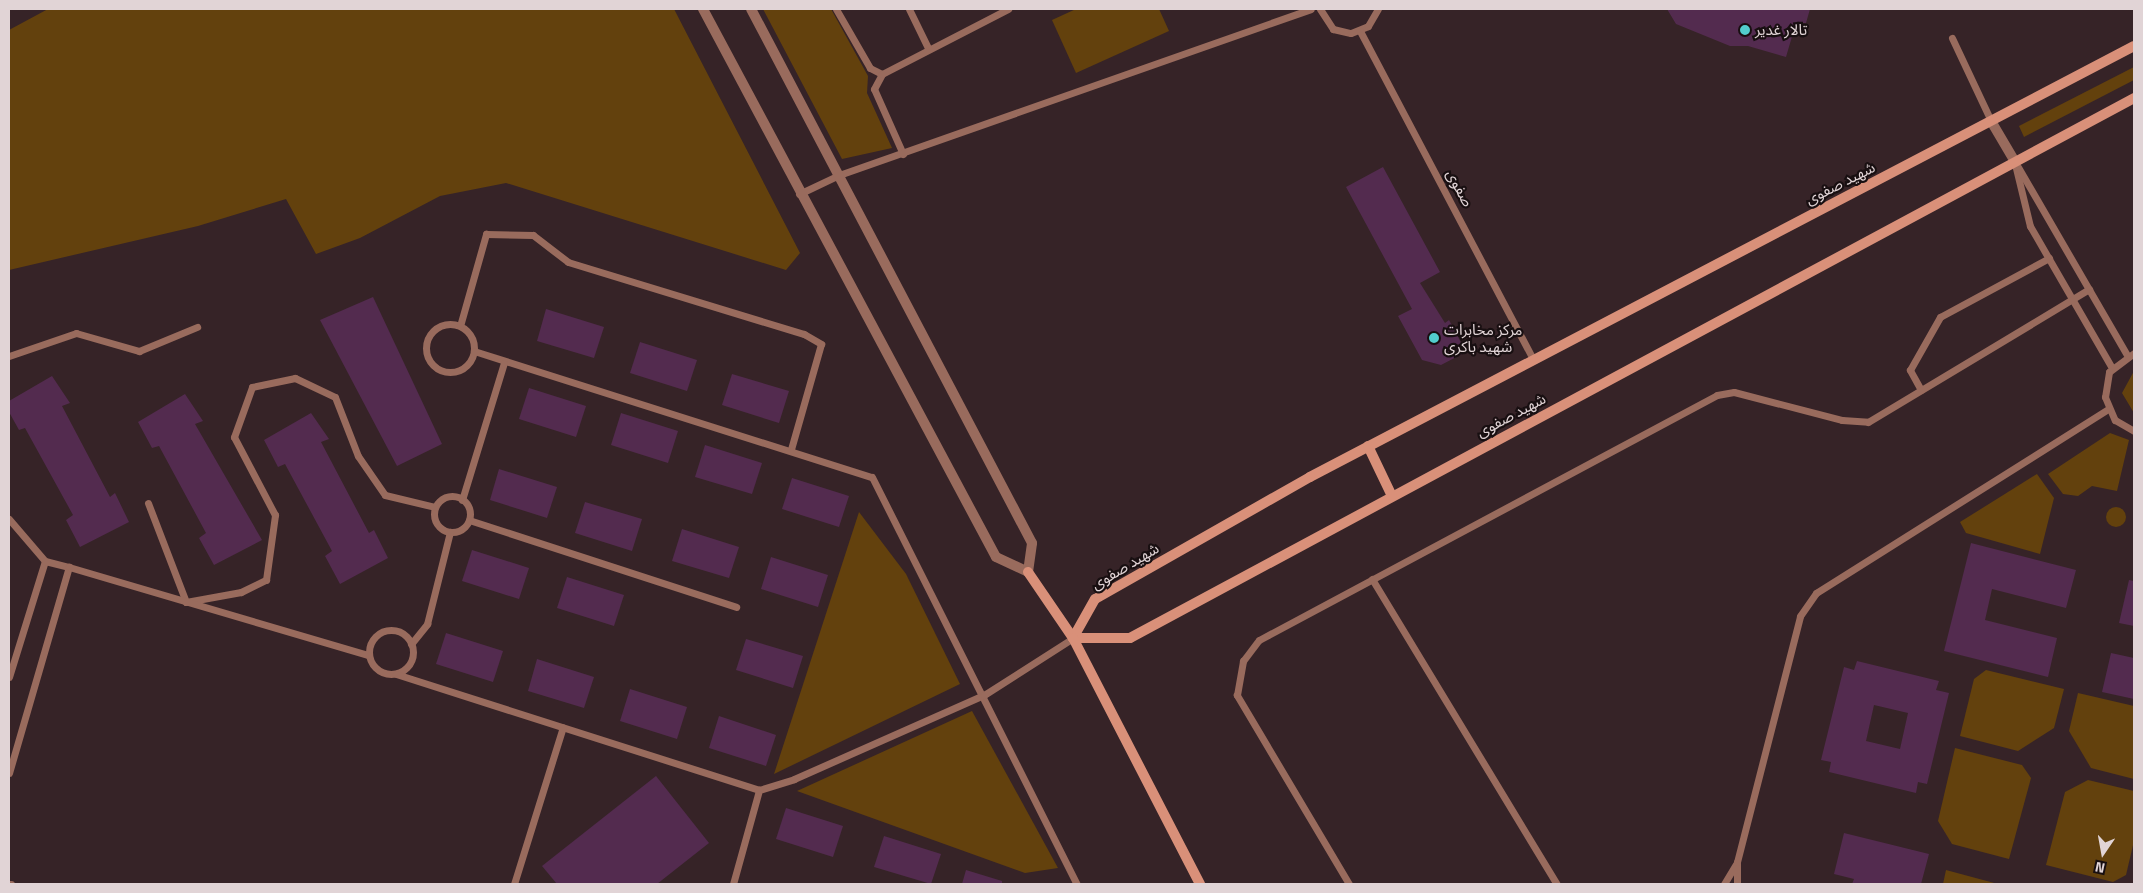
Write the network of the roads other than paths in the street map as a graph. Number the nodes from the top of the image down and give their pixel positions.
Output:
1 (703, 9) edge
2 (752, 9) edge
3 (836, 9) edge
4 (909, 9) edge
5 (1008, 9) edge
6 (1311, 9) edge
7 (1320, 9) edge
8 (1378, 9) edge
9 (996, 11) edge
10 (1360, 31) junction
11 (1952, 38) dead end
12 (2134, 46) edge
13 (928, 48) junction
14 (882, 74) junction
15 (2134, 98) edge
16 (1991, 122) junction
17 (903, 154) junction
18 (2014, 160) junction
19 (839, 175) junction
20 (798, 194) junction
21 (2048, 258) junction
22 (2089, 289) junction
23 (2071, 297) junction
24 (197, 326) dead end
25 (460, 326) junction
26 (474, 351) junction
27 (2131, 354) edge
28 (9, 356) edge
29 (1533, 359) junction
30 (504, 362) junction
31 (2112, 368) junction
32 (1920, 390) junction
33 (2108, 409) junction
34 (2134, 431) edge
35 (1368, 446) junction
36 (791, 449) junction
37 (1392, 496) junction
38 (462, 500) junction
39 (148, 502) dead end
40 (435, 507) junction
41 (9, 519) edge
42 (469, 520) junction
43 (450, 532) junction
44 (44, 561) junction
45 (69, 567) junction
46 (1028, 572) junction
47 (1372, 579) junction
48 (186, 602) junction
49 (736, 607) dead end
50 (1074, 638) junction
51 (411, 644) junction
52 (368, 655) junction
53 (396, 674) junction
54 (9, 677) edge
55 (984, 695) junction
56 (563, 727) junction
57 (9, 773) edge
58 (759, 790) junction
59 (1737, 862) junction
60 (514, 884) edge
61 (733, 884) edge
62 (1077, 884) edge
63 (1200, 884) edge
64 (1349, 884) edge
65 (1558, 884) edge
66 (1724, 884) edge
67 (1736, 884) edge

1 - 20 street
2 - 19 street
3 - 14 lane
4 - 13 lane
5 - 9 lane
6 - 17 lane
7 - 10 lane
8 - 10 lane
9 - 13 lane
10 - 29 lane, صفوی
11 - 16 lane
12 - 16 street, شهید صفوی
13 - 14 lane
14 - 17 lane
15 - 18 street, شهید صفوی
16 - 18 street
16 - 29 street, شهید صفوی
17 - 19 lane
18 - 21 lane
18 - 22 lane
18 - 37 street, شهید صفوی
19 - 20 lane
19 - 46 street
20 - 46 street
21 - 23 lane
21 - 32 lane
22 - 23 lane
22 - 27 lane
23 - 31 lane
23 - 32 lane
24 - 28 lane
25 - 26 lane
25 - 26 lane
25 - 36 lane
26 - 30 lane
27 - 31 lane
29 - 35 street, شهید صفوی
30 - 36 lane
30 - 38 lane
31 - 33 lane
32 - 47 lane
33 - 34 lane
33 - 59 lane
35 - 37 street
35 - 50 street, شهید صفوی
36 - 55 lane
37 - 50 street, شهید صفوی
38 - 40 lane
38 - 42 lane
39 - 48 lane
40 - 43 lane
40 - 48 lane
41 - 44 lane
42 - 43 lane
42 - 49 lane
43 - 51 lane
44 - 45 lane
44 - 54 lane
45 - 48 lane
45 - 57 lane
46 - 50 street
47 - 64 lane
47 - 65 lane
48 - 52 lane
50 - 55 lane
50 - 63 street
51 - 52 lane
51 - 53 lane
52 - 53 lane
53 - 56 lane
55 - 58 lane
55 - 62 lane
56 - 58 lane
56 - 60 lane
58 - 61 lane
59 - 66 lane
59 - 67 lane

